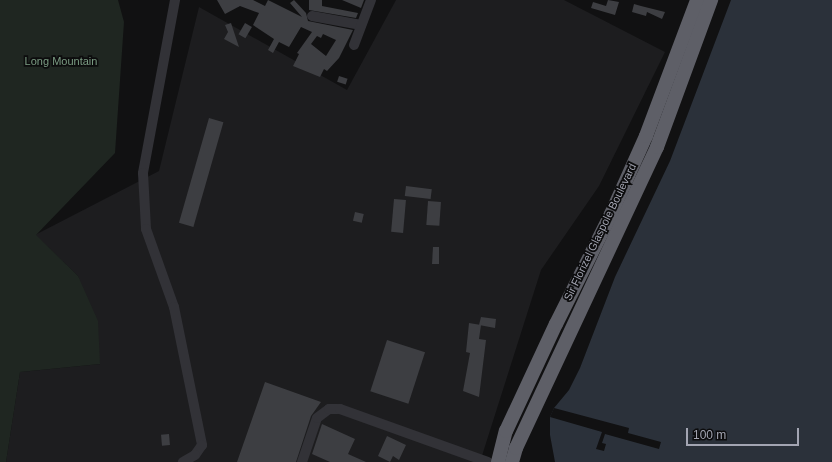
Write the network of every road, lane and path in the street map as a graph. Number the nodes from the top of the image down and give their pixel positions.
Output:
1 (175, 0) edge
2 (371, 0) edge
3 (696, 0) edge
4 (711, 0) edge
5 (312, 16) dead end
6 (361, 25) junction
7 (354, 45) dead end
8 (183, 462) edge
9 (302, 462) edge
10 (488, 462) edge
11 (498, 462) edge
12 (512, 462) edge

1 - 8 street
2 - 6 street
3 - 11 highway, Sir Florizel Glaspole Boulevard
4 - 12 highway, Sir Florizel Glaspole Boulevard
5 - 6 street
6 - 7 street
9 - 10 street

